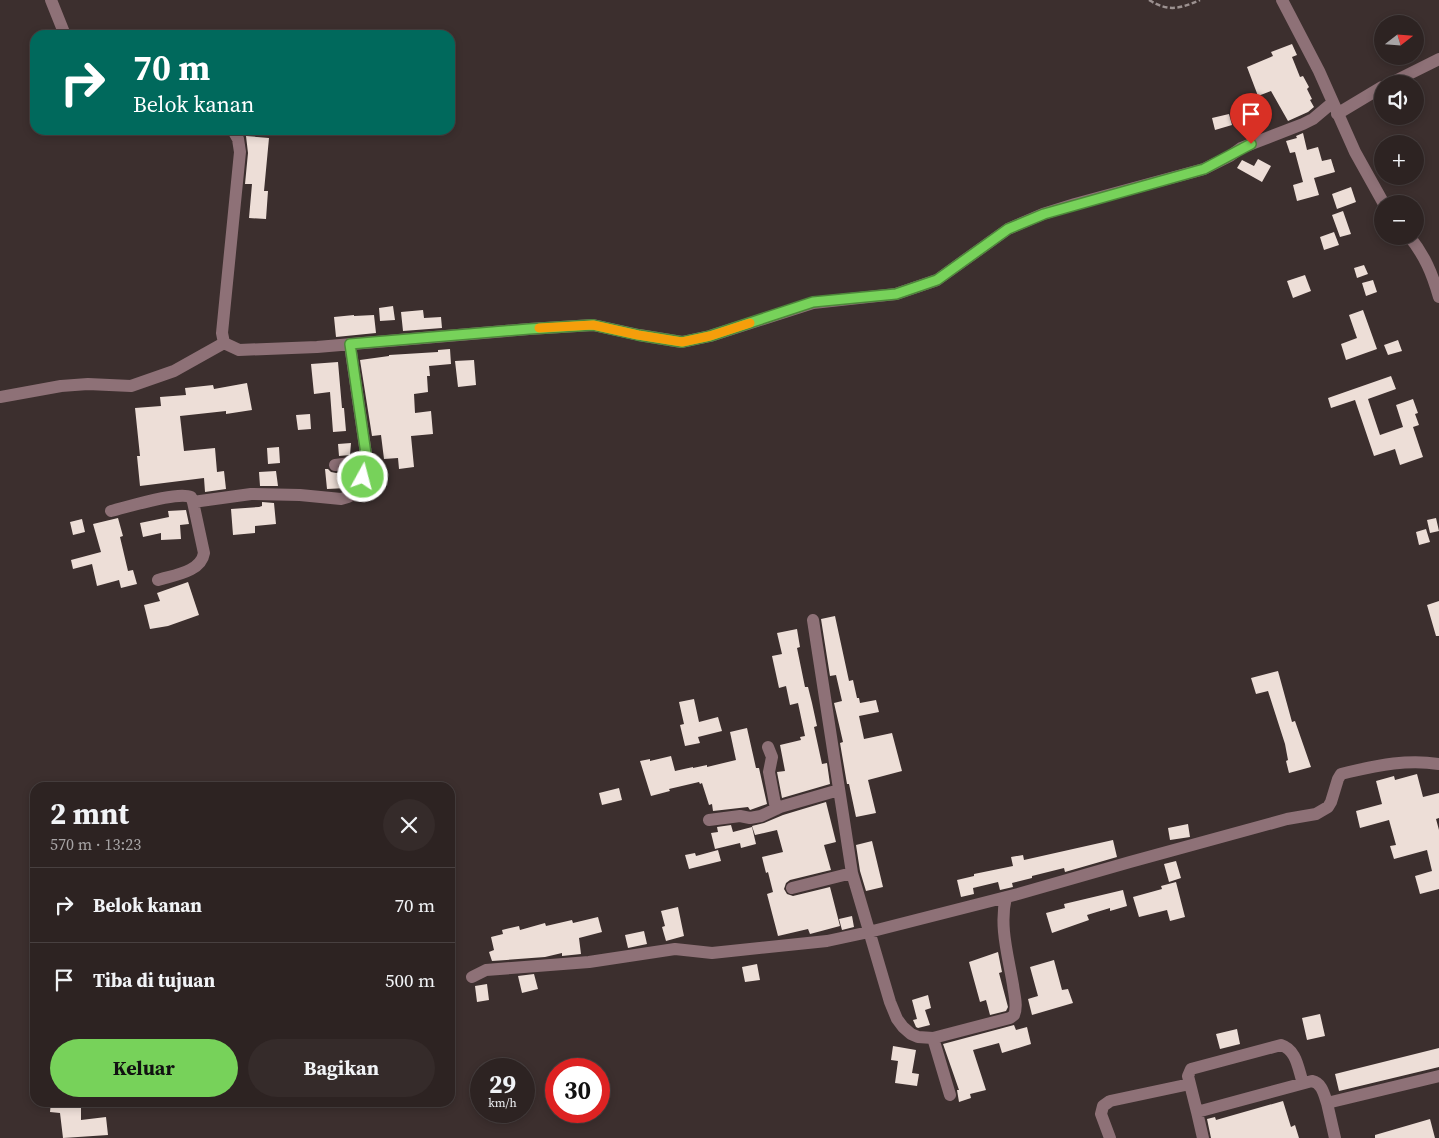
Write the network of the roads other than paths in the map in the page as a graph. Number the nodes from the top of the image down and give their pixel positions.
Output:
1 (51, 0) edge
2 (1282, 0) edge
3 (63, 30) edge
4 (1439, 59) edge
5 (1407, 75) edge
6 (1374, 91) edge
7 (1335, 109) junction
8 (236, 135) edge
9 (1379, 195) edge
10 (1416, 245) edge
11 (1439, 298) edge
12 (224, 343) junction
13 (350, 344) junction
14 (0, 397) edge
15 (367, 461) junction
16 (335, 465) dead end
17 (193, 502) junction
18 (111, 511) dead end
19 (158, 580) dead end
20 (813, 620) dead end
21 (768, 747) dead end
22 (1439, 764) edge
23 (839, 790) junction
24 (776, 809) junction
25 (709, 820) dead end
26 (852, 873) junction
27 (792, 888) dead end
28 (1006, 897) junction
29 (869, 932) junction
30 (472, 977) dead end
31 (934, 1038) junction
32 (1439, 1076) edge
33 (1303, 1083) junction
34 (1190, 1084) junction
35 (950, 1095) dead end
36 (1327, 1103) junction
37 (1197, 1112) junction
38 (1110, 1138) edge
39 (1203, 1138) edge
40 (1335, 1138) edge

1 - 3 street
2 - 7 street
4 - 5 street
6 - 7 street
7 - 9 street
7 - 13 street
8 - 12 street
10 - 11 street
12 - 13 street
12 - 14 street
13 - 15 street
15 - 16 street
15 - 17 street
17 - 18 street
17 - 19 street
20 - 23 street
21 - 24 street
22 - 28 street
23 - 24 street
23 - 26 street
24 - 25 street
26 - 27 street
26 - 29 street
28 - 29 street
28 - 31 street
29 - 30 street
29 - 31 street
31 - 35 street
32 - 36 street
33 - 34 street
33 - 36 street
33 - 37 street
34 - 37 street
34 - 38 street
36 - 40 street
37 - 39 street

